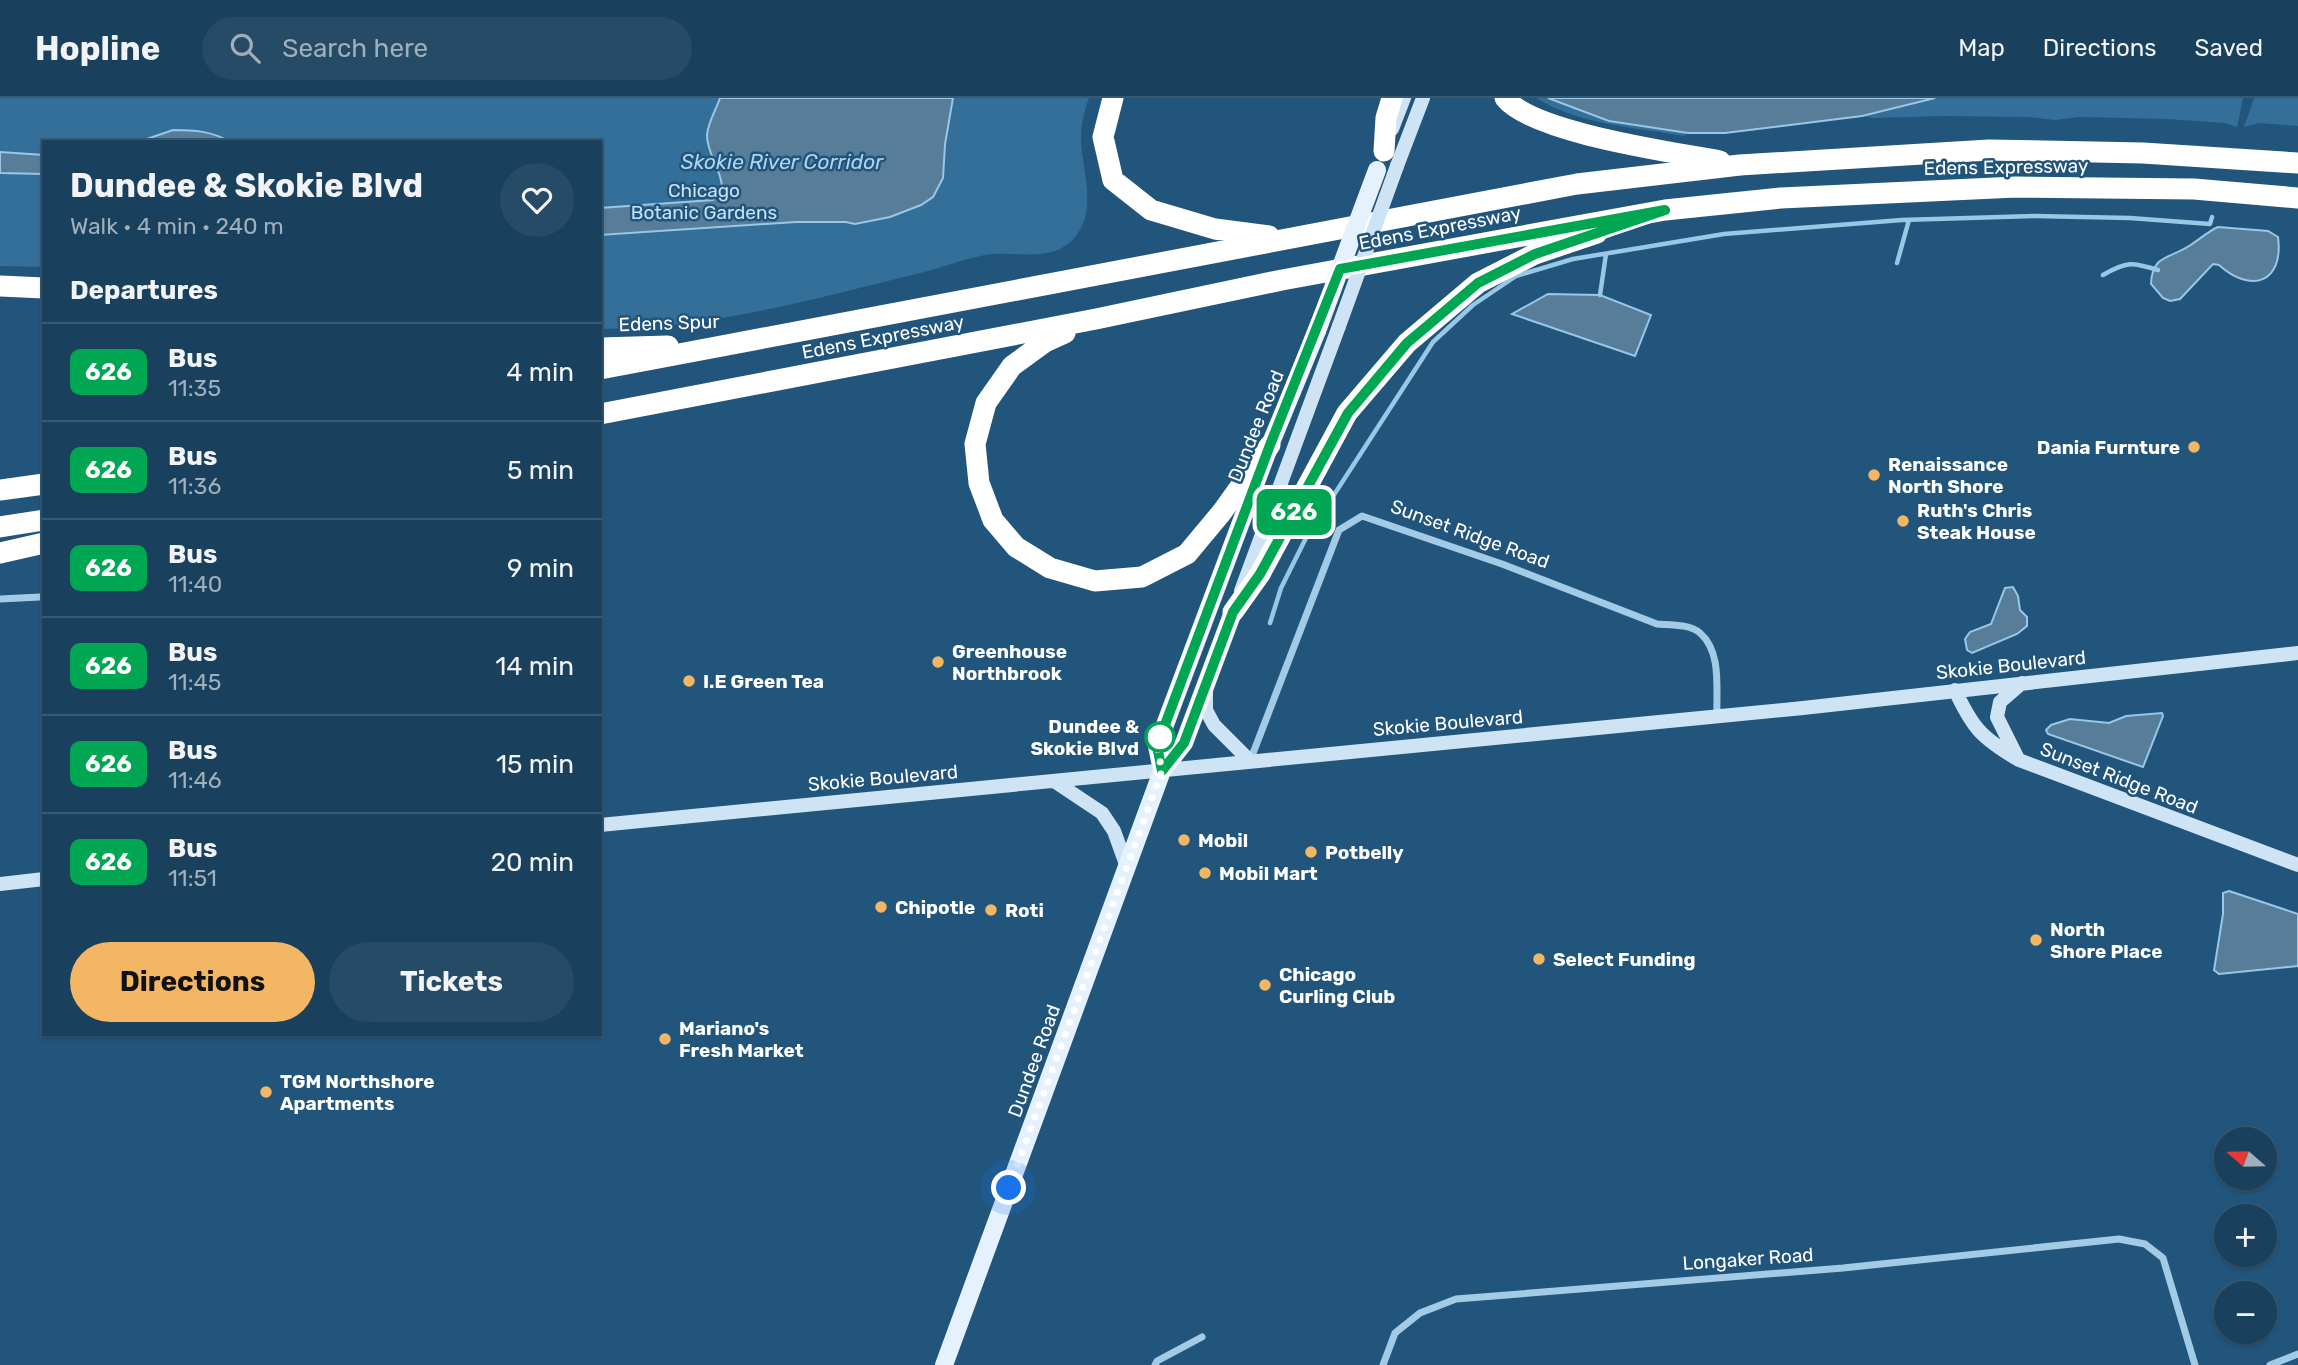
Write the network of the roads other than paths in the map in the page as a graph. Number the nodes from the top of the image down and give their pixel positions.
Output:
1 (1113, 98) edge
2 (1392, 98) edge
3 (1404, 98) edge
4 (1423, 98) edge
5 (1505, 98) edge
6 (1386, 162) junction
7 (2298, 163) edge
8 (1740, 165) junction
9 (2298, 198) edge
10 (1665, 210) junction
11 (1288, 238) junction
12 (0, 286) edge
13 (42, 288) edge
14 (1096, 319) junction
15 (740, 344) junction
16 (602, 348) edge
17 (602, 369) edge
18 (602, 414) edge
19 (1270, 445) junction
20 (42, 484) edge
21 (0, 491) edge
22 (42, 520) edge
23 (0, 527) edge
24 (42, 543) edge
25 (0, 553) edge
26 (40, 597) dead end
27 (0, 599) edge
28 (1233, 612) junction
29 (2298, 653) edge
30 (2022, 682) junction
31 (1206, 685) junction
32 (1955, 690) junction
33 (1717, 716) junction
34 (1250, 761) junction
35 (2019, 761) junction
36 (1162, 771) junction
37 (1054, 781) junction
38 (602, 825) edge
39 (2298, 865) edge
40 (1127, 867) junction
41 (42, 879) edge
42 (0, 884) edge
43 (1202, 1337) dead end
44 (2298, 1354) edge
45 (944, 1365) edge
46 (1155, 1365) edge
47 (1383, 1365) edge
48 (2195, 1365) edge
49 (2270, 1365) edge

1 - 11 highway
2 - 6 highway
3 - 6 main road, Dundee Road
4 - 6 main road, Dundee Road
5 - 8 highway
6 - 19 main road, Dundee Road, bridge
6 - 28 main road, Dundee Road, bridge
7 - 8 highway, Edens Expressway
8 - 11 highway, Edens Expressway
9 - 10 highway, Edens Expressway
10 - 14 highway, Edens Expressway
10 - 28 highway
11 - 15 highway, Edens Expressway
12 - 13 highway
14 - 18 highway, Edens Expressway
14 - 19 highway
15 - 16 highway, Edens Spur
15 - 17 highway
19 - 36 main road, Dundee Road
20 - 21 highway
22 - 23 highway
24 - 25 highway
26 - 27 street
28 - 31 main road, Dundee Road
29 - 30 main road, Skokie Boulevard
30 - 32 main road, Skokie Boulevard
30 - 35 main road
31 - 34 main road
31 - 36 main road, Dundee Road
32 - 33 main road, Skokie Boulevard
32 - 35 main road, Sunset Ridge Road
33 - 34 main road, Skokie Boulevard
33 - 34 street, Sunset Ridge Road
34 - 36 main road, Skokie Boulevard
35 - 39 main road, Sunset Ridge Road
36 - 37 main road, Skokie Boulevard
36 - 40 main road, Dundee Road
37 - 38 main road, Skokie Boulevard
37 - 40 main road
40 - 45 main road, Dundee Road
41 - 42 main road
43 - 46 street
44 - 49 street
47 - 48 street, Longaker Road

